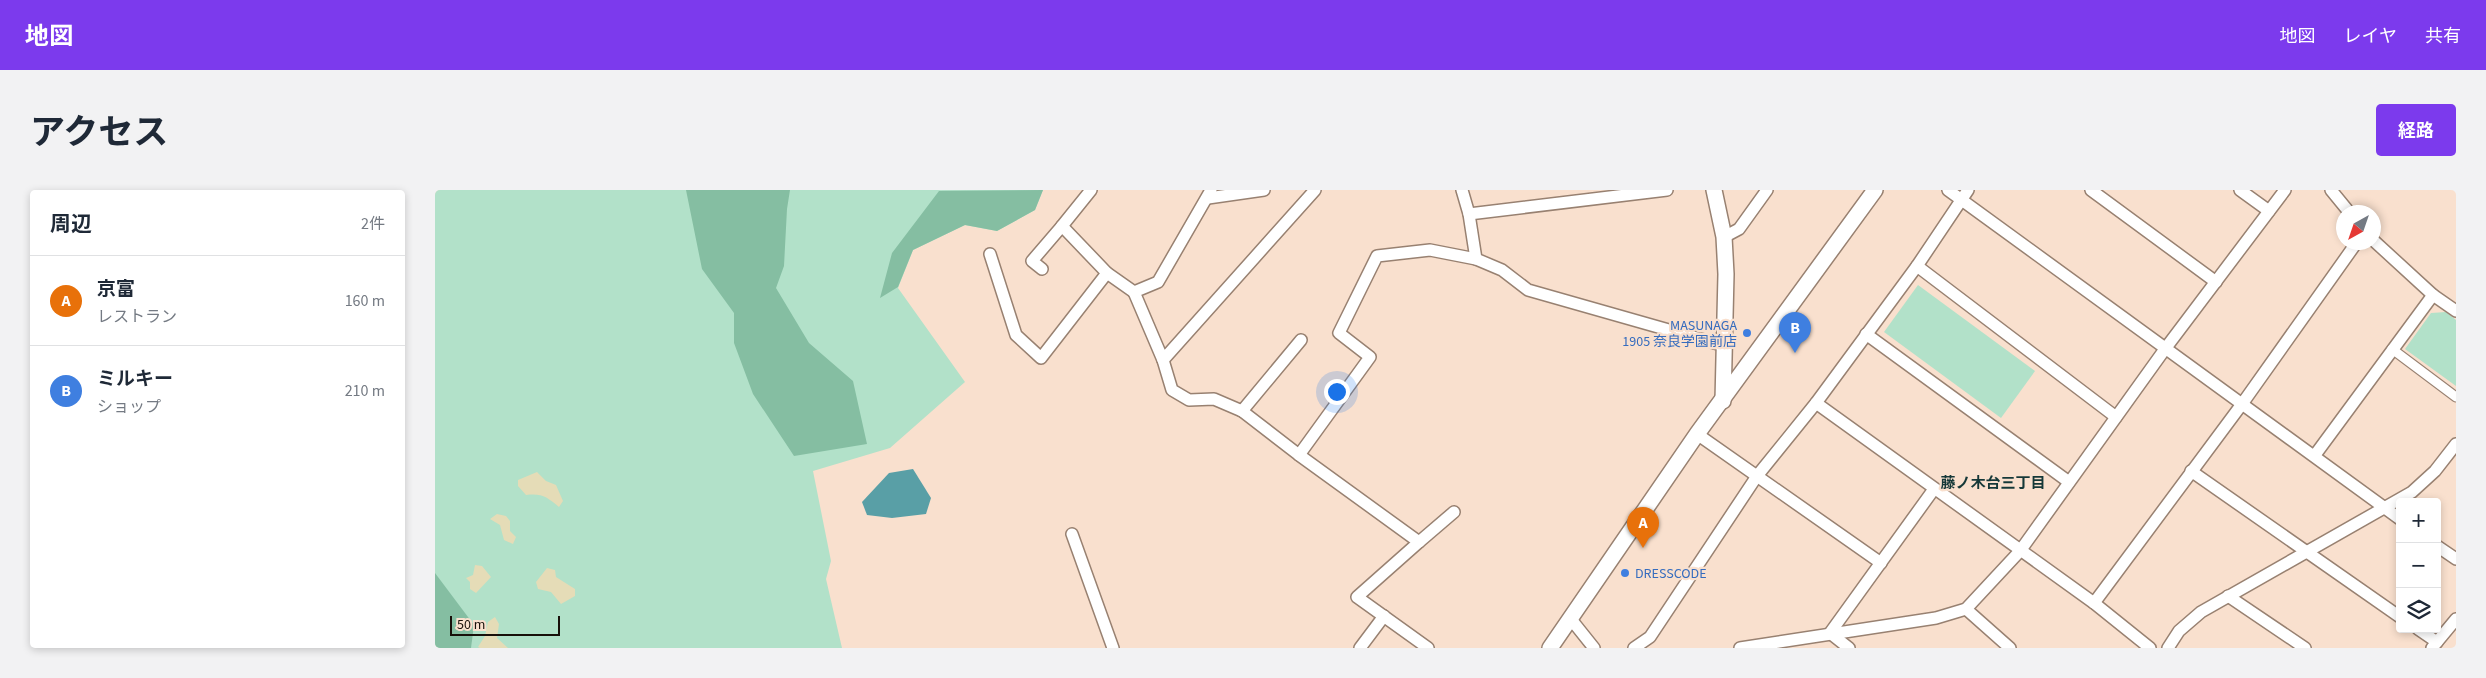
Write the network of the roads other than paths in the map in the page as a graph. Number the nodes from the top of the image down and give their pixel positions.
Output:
1 (1091, 190) edge
2 (1264, 190) edge
3 (1315, 190) edge
4 (1462, 190) edge
5 (1667, 190) edge
6 (1714, 190) edge
7 (1767, 190) edge
8 (1875, 190) edge
9 (1948, 190) edge
10 (2091, 190) edge
11 (2240, 190) edge
12 (2285, 190) edge
13 (2331, 190) edge
14 (1209, 194) edge
15 (1965, 195) edge
16 (2343, 205) edge
17 (2269, 211) junction
18 (1469, 214) junction
19 (1062, 226) junction
20 (1724, 237) junction
21 (2381, 247) edge
22 (2351, 250) edge
23 (990, 254) dead end
24 (1476, 259) junction
25 (1917, 266) junction
26 (1042, 269) dead end
27 (1107, 273) junction
28 (2216, 282) junction
29 (1134, 292) junction
30 (2433, 295) junction
31 (2456, 311) edge
32 (1866, 334) junction
33 (1301, 340) dead end
34 (1725, 346) junction
35 (2165, 349) junction
36 (2392, 349) junction
37 (1163, 360) junction
38 (2456, 396) edge
39 (1723, 401) junction
40 (1816, 403) junction
41 (2242, 404) junction
42 (1242, 411) junction
43 (2116, 417) junction
44 (1697, 434) junction
45 (2456, 444) edge
46 (1299, 455) junction
47 (2315, 455) junction
48 (2191, 472) junction
49 (1757, 476) junction
50 (2069, 482) junction
51 (1934, 489) junction
52 (2385, 508) junction
53 (1454, 512) dead end
54 (2396, 516) edge
55 (1072, 534) dead end
56 (1419, 542) junction
57 (2441, 549) edge
58 (2020, 551) junction
59 (2306, 552) junction
60 (2456, 559) edge
61 (1881, 563) junction
62 (2228, 596) junction
63 (2094, 603) junction
64 (1966, 609) junction
65 (2396, 614) edge
66 (1384, 616) junction
67 (1570, 618) junction
68 (2456, 619) edge
69 (1830, 633) junction
70 (2422, 633) edge
71 (2434, 645) edge
72 (1113, 648) edge
73 (1360, 648) edge
74 (1428, 648) edge
75 (1550, 648) edge
76 (1594, 648) edge
77 (1634, 648) edge
78 (1740, 648) edge
79 (1849, 648) edge
80 (2010, 648) edge
81 (2150, 648) edge
82 (2168, 648) edge
83 (2305, 648) edge

1 - 19 street
2 - 14 street
3 - 37 street
4 - 18 street
5 - 18 street
6 - 20 street
7 - 20 street
8 - 39 street
9 - 15 street
10 - 28 street
11 - 17 street
12 - 17 street
13 - 16 street
14 - 29 street
15 - 25 street
15 - 35 street
17 - 28 street
18 - 24 street
19 - 26 street
19 - 27 street
20 - 34 street
21 - 30 street
22 - 41 street
23 - 27 street
24 - 34 street
24 - 46 street
25 - 32 street
25 - 43 street
27 - 29 street
28 - 35 street
29 - 37 street
30 - 31 street
30 - 36 street
32 - 40 street
32 - 50 street
33 - 42 street
34 - 39 street
35 - 41 street
35 - 43 street
36 - 38 street
36 - 47 street
37 - 42 street
39 - 44 street
40 - 49 street
40 - 51 street
41 - 47 street
41 - 48 street
42 - 46 street
43 - 50 street
44 - 49 street
44 - 67 street
45 - 52 street
46 - 56 street
47 - 52 street
48 - 59 street
48 - 63 street
49 - 61 street
49 - 77 street
50 - 58 street
51 - 58 street
51 - 61 street
52 - 54 street
52 - 59 street
53 - 56 street
55 - 72 street
56 - 66 street
57 - 60 street
58 - 63 street
58 - 64 street
59 - 62 street
59 - 65 street
61 - 69 street
62 - 82 street
62 - 83 street
63 - 81 street
64 - 69 street
64 - 80 street
66 - 73 street
66 - 74 street
67 - 75 street
67 - 76 street
68 - 71 street
69 - 78 street
69 - 79 street
70 - 71 street

